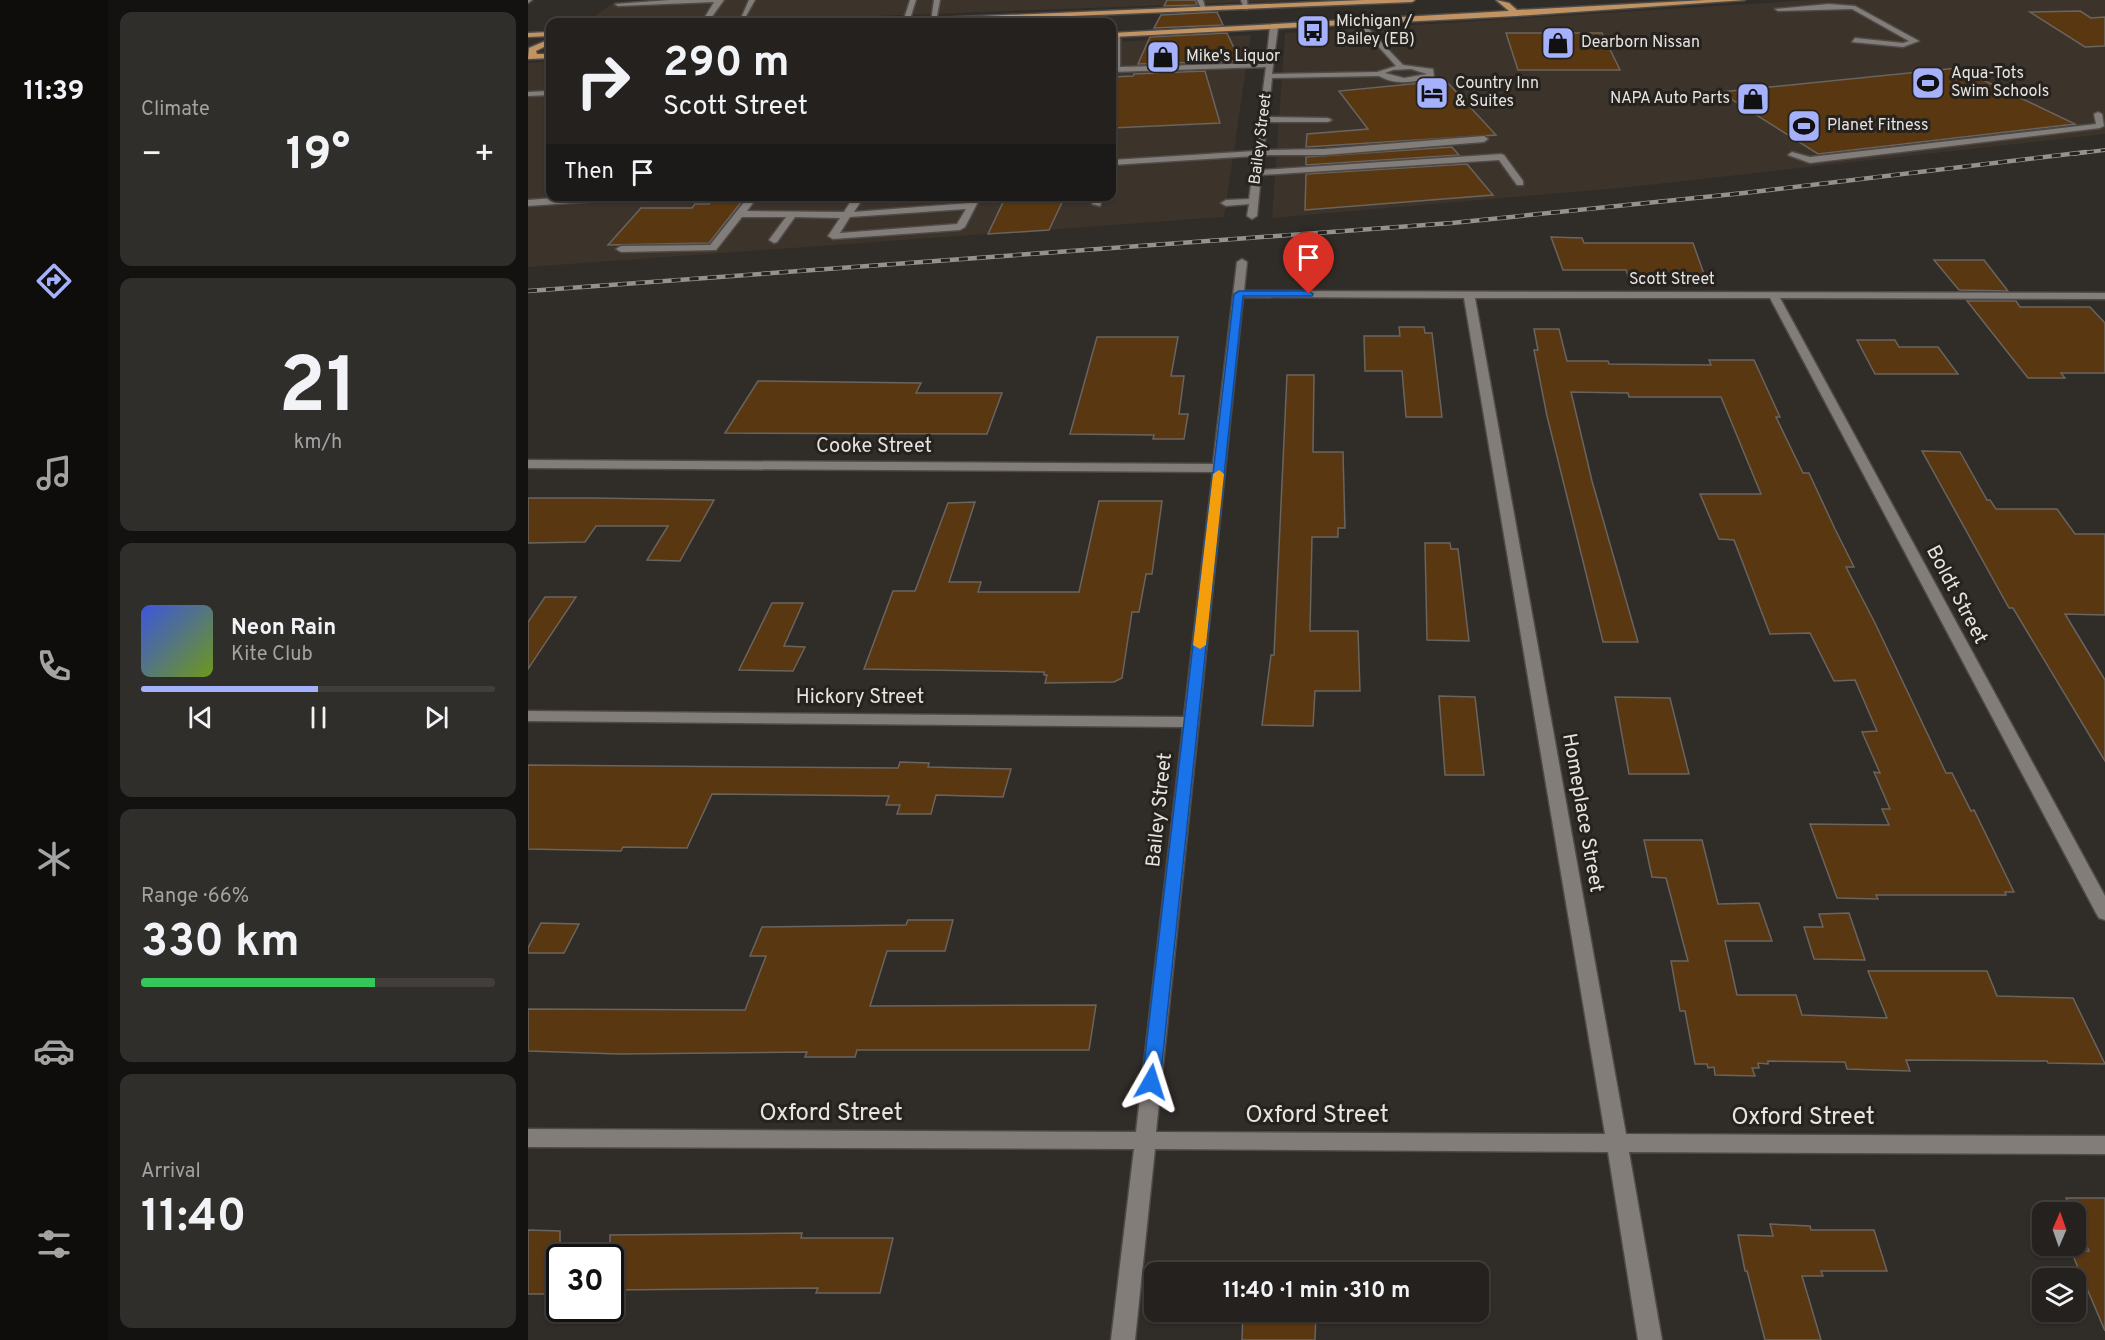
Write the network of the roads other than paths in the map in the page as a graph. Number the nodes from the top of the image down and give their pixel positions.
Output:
1 (720, 0) edge
2 (752, 0) edge
3 (913, 0) edge
4 (937, 0) edge
5 (1412, 0) edge
6 (1499, 0) edge
7 (1607, 0) edge
8 (1742, 0) edge
9 (618, 4) dead end
10 (1202, 4) edge
11 (1245, 4) edge
12 (1617, 8) junction
13 (1126, 9) junction
14 (1778, 9) dead end
15 (1516, 14) junction
16 (744, 15) dead end
17 (708, 18) edge
18 (907, 18) edge
19 (934, 18) edge
20 (994, 18) edge
21 (1360, 23) junction
22 (1116, 25) edge
23 (1274, 27) junction
24 (1116, 30) edge
25 (546, 34) edge
26 (528, 35) edge
27 (1855, 40) dead end
28 (546, 43) edge
29 (546, 56) edge
30 (530, 58) edge
31 (1270, 65) junction
32 (1401, 67) junction
33 (1116, 70) edge
34 (1380, 74) junction
35 (1268, 76) junction
36 (546, 93) edge
37 (528, 94) edge
38 (2098, 114) dead end
39 (1263, 119) junction
40 (1328, 120) dead end
41 (1484, 140) dead end
42 (1258, 153) junction
43 (1792, 155) dead end
44 (1116, 165) edge
45 (1256, 173) junction
46 (1520, 183) dead end
47 (556, 201) edge
48 (750, 201) edge
49 (856, 201) edge
50 (974, 201) edge
51 (1253, 201) junction
52 (528, 203) edge
53 (1226, 203) dead end
54 (740, 214) junction
55 (793, 214) junction
56 (845, 215) junction
57 (1252, 216) dead end
58 (774, 240) dead end
59 (621, 249) dead end
60 (1242, 262) dead end
61 (1239, 289) junction
62 (1469, 294) junction
63 (1773, 295) junction
64 (2105, 296) edge
65 (528, 464) edge
66 (1219, 468) junction
67 (528, 716) edge
68 (1191, 722) junction
69 (2105, 913) edge
70 (528, 1138) edge
71 (1145, 1140) junction
72 (1616, 1142) junction
73 (2105, 1144) edge
74 (1123, 1340) edge
75 (1650, 1340) edge

1 - 9 street
1 - 17 street
2 - 16 street
3 - 18 street
4 - 19 street
5 - 11 main road
6 - 15 main road
7 - 12 main road
8 - 12 main road
10 - 11 main road
10 - 13 main road
12 - 15 main road
13 - 20 main road
13 - 22 main road
14 - 27 street
15 - 21 main road
21 - 23 main road
21 - 32 street
23 - 24 main road
23 - 31 street, Bailey Street
25 - 26 main road
28 - 30 main road
29 - 30 main road
31 - 33 street
31 - 35 street, Bailey Street
32 - 34 street
32 - 34 street
34 - 35 street
35 - 39 street, Bailey Street
36 - 37 street
38 - 43 street
39 - 40 street
39 - 42 street, Bailey Street
41 - 42 street
42 - 44 street
42 - 45 street, Bailey Street
45 - 46 street
45 - 51 street, Bailey Street
47 - 52 street
48 - 54 street
49 - 56 street
50 - 56 street
50 - 56 street
51 - 53 street
51 - 57 street, Bailey Street
54 - 55 street
54 - 59 street
55 - 56 street
55 - 58 street
60 - 61 street, Bailey Street
61 - 62 street, Scott Street
61 - 66 street, Bailey Street
62 - 63 street, Scott Street
62 - 72 street, Homeplace Street
63 - 64 street, Scott Street
63 - 69 street, Boldt Street
65 - 66 street, Cooke Street
66 - 68 street, Bailey Street
67 - 68 street, Hickory Street
68 - 71 street, Bailey Street
70 - 71 street, Oxford Street
71 - 72 street, Oxford Street
71 - 74 street, Bailey Street
72 - 73 street, Oxford Street
72 - 75 street, Homeplace Street

